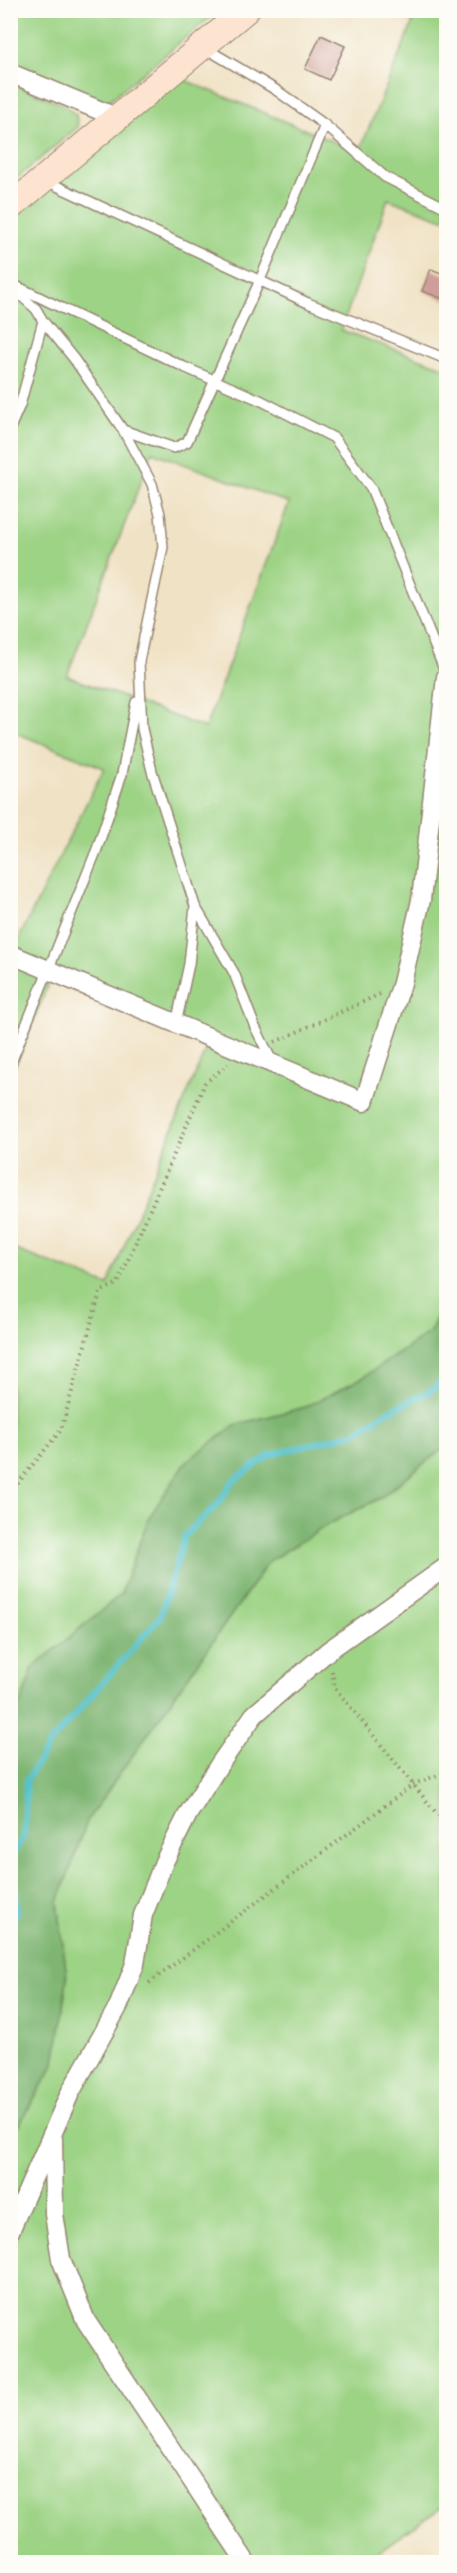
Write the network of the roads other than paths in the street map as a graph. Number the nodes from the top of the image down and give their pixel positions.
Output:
1 (246, 10) edge
2 (203, 46) junction
3 (10, 73) edge
4 (118, 118) junction
5 (325, 125) junction
6 (43, 180) junction
7 (10, 207) edge
8 (447, 208) edge
9 (260, 280) junction
10 (10, 285) edge
11 (43, 321) junction
12 (447, 359) edge
13 (216, 381) junction
14 (10, 429) edge
15 (123, 430) junction
16 (447, 675) edge
17 (138, 691) junction
18 (195, 906) junction
19 (10, 954) edge
20 (48, 970) junction
21 (176, 1024) junction
22 (256, 1050) junction
23 (10, 1065) edge
24 (447, 1567) edge
25 (52, 2133) junction
26 (10, 2231) edge
27 (246, 2562) edge

1 - 2 street
2 - 4 street
2 - 5 lane
3 - 4 street
4 - 6 street
5 - 8 lane
5 - 9 lane
6 - 7 street
6 - 9 lane
9 - 12 lane
9 - 13 lane
10 - 11 lane
10 - 13 lane
11 - 14 lane
11 - 15 lane
13 - 15 lane
13 - 16 lane
15 - 17 lane
16 - 22 street
17 - 18 lane
17 - 20 lane
18 - 21 lane
18 - 22 lane
19 - 20 street
20 - 21 street
20 - 23 lane
21 - 22 street
24 - 25 street
25 - 26 street
25 - 27 street

